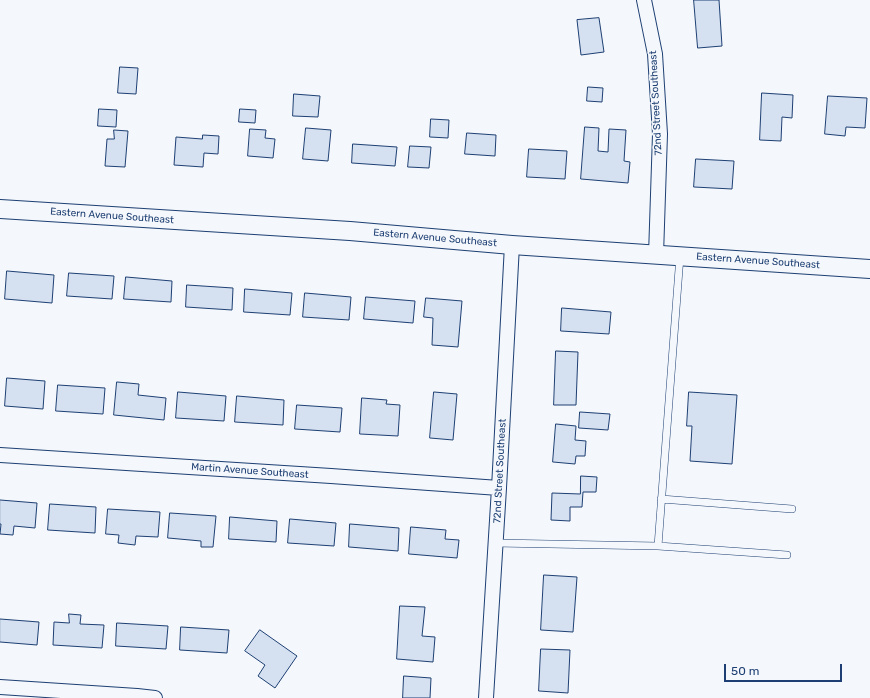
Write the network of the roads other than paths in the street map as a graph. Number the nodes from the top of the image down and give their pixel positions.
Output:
1 (644, 0) edge
2 (0, 209) edge
3 (512, 245) junction
4 (656, 255) junction
5 (680, 256) junction
6 (870, 269) edge
7 (0, 455) edge
8 (499, 488) junction
9 (661, 499) junction
10 (792, 508) dead end
11 (496, 542) junction
12 (658, 546) junction
13 (787, 555) dead end
14 (0, 687) edge
15 (155, 698) edge
16 (486, 698) edge

1 - 4 street, 72nd Street Southeast
2 - 3 street, Eastern Avenue Southeast
3 - 4 street, Eastern Avenue Southeast
3 - 8 street, 72nd Street Southeast
4 - 5 street, Eastern Avenue Southeast
5 - 6 street, Eastern Avenue Southeast
5 - 9 lane
7 - 8 street, Martin Avenue Southeast
8 - 11 street, 72nd Street Southeast
9 - 10 lane
9 - 12 lane
11 - 12 lane
11 - 16 street, 72nd Street Southeast
12 - 13 lane
14 - 15 street

